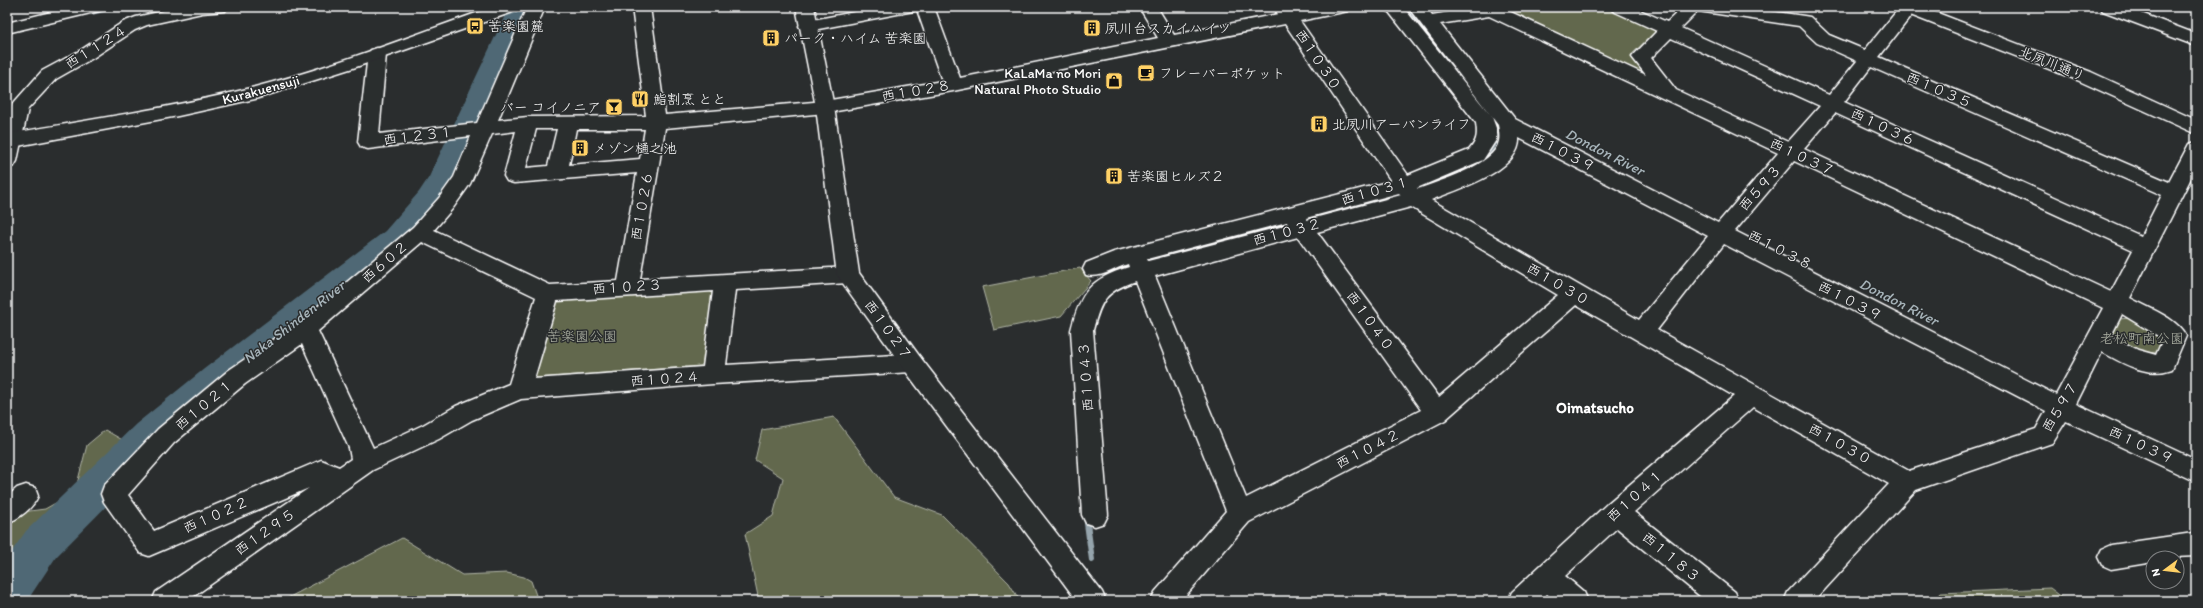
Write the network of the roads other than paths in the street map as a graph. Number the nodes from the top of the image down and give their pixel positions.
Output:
1 (93, 7) edge
2 (219, 7) edge
3 (536, 7) edge
4 (641, 7) edge
5 (908, 7) edge
6 (925, 7) edge
7 (1148, 7) edge
8 (1342, 7) edge
9 (1394, 7) edge
10 (1619, 7) edge
11 (1693, 7) edge
12 (1702, 7) edge
13 (1908, 7) edge
14 (2109, 7) edge
15 (508, 8) edge
16 (1492, 8) edge
17 (1285, 12) edge
18 (7, 13) edge
19 (1422, 14) edge
20 (807, 16) edge
21 (27, 23) junction
22 (7, 28) edge
23 (1669, 29) junction
24 (2196, 40) edge
25 (1168, 41) junction
26 (377, 54) junction
27 (1867, 59) junction
28 (953, 85) junction
29 (1671, 96) junction
30 (1492, 102) junction
31 (1832, 104) junction
32 (825, 106) junction
33 (568, 122) junction
34 (656, 122) junction
35 (528, 123) junction
36 (1508, 124) junction
37 (485, 127) junction
38 (2196, 128) edge
39 (9, 140) edge
40 (2196, 149) edge
41 (1791, 152) junction
42 (7, 161) edge
43 (649, 165) junction
44 (558, 172) junction
45 (1409, 192) junction
46 (2174, 192) junction
47 (1296, 220) junction
48 (1725, 228) junction
49 (420, 232) junction
50 (2146, 247) junction
51 (1138, 262) junction
52 (1094, 269) dead end
53 (848, 275) junction
54 (725, 282) junction
55 (628, 287) junction
56 (548, 293) junction
57 (1574, 294) junction
58 (2116, 302) junction
59 (306, 329) junction
60 (1642, 332) junction
61 (2097, 339) junction
62 (912, 363) junction
63 (713, 375) junction
64 (519, 390) junction
65 (1752, 394) junction
66 (2065, 402) junction
67 (1437, 413) junction
68 (364, 463) junction
69 (2196, 471) edge
70 (342, 479) junction
71 (1907, 482) junction
72 (113, 494) joint
73 (26, 496) dead end
74 (7, 512) edge
75 (1616, 512) junction
76 (1240, 514) junction
77 (1095, 515) dead end
78 (2196, 545) edge
79 (2111, 557) dead end
80 (1548, 577) junction
81 (165, 601) edge
82 (1093, 601) edge
83 (1164, 601) edge
84 (1521, 601) edge
85 (1575, 601) edge
86 (1726, 601) edge
87 (1797, 601) edge

1 - 21 street
2 - 39 street, 西１１２４
3 - 37 street, 西６０２
4 - 34 street, 西１０２６
5 - 20 street
6 - 28 street
7 - 25 street
8 - 17 street, 西１０２８
9 - 45 street, 西１０３１
10 - 23 street, 西１０３６
11 - 23 street
12 - 27 street, 西１０３５
13 - 27 street, 西５９３
13 - 38 street, 北夙川通り
14 - 24 street
15 - 26 street, Kurakuensuji
16 - 19 street
16 - 29 street, 西１０３７
17 - 25 street, 西１０２８
17 - 45 street, 西１０３０
18 - 21 street
19 - 30 street
20 - 32 street, 西１０２７
21 - 22 street
23 - 29 street
23 - 31 street, 西１０３６
25 - 28 street, 西１０２８
26 - 37 street, 西１２３１
26 - 39 street, Kurakuensuji
27 - 31 street, 西５９３
27 - 46 street, 西１０３５
28 - 32 street, 西１０２８
29 - 41 street, 西１０３７
30 - 36 street
30 - 48 street
31 - 41 street, 西５９３
31 - 50 street, 西１０３６
32 - 34 street, 西１０２８
32 - 53 street, 西１０２７
33 - 34 street, 西１０２８
33 - 35 street, 西１０２８
33 - 44 street
34 - 43 street, 西１０２６
35 - 37 street, 西１０２８
35 - 44 street
36 - 45 street, 西１０３２
36 - 48 street, 西１０３９
37 - 49 street, 西６０２
39 - 42 street, 西１１２４
40 - 46 street, 西５９７
41 - 48 street, 西５９３
41 - 58 street, 西１０３７
43 - 44 street
43 - 55 street, 西１０２６
45 - 47 street, 西１０３２
45 - 57 street, 西１０３０
46 - 50 street, 西５９７
47 - 51 street, 西１０３２
47 - 67 street, 西１０４０
48 - 60 street, 西５９３
48 - 66 street, 西１０３９
49 - 56 street, 西１０２３
49 - 59 street, 西６０２
50 - 58 street, 西５９７
51 - 52 street
51 - 76 street
51 - 77 street, 西１０４３
53 - 54 street, 西１０２３
53 - 62 street, 西１０２７
54 - 55 street, 西１０２３
54 - 63 street
55 - 56 street, 西１０２３
56 - 64 street
57 - 60 street, 西１０３０
57 - 67 street, 西１０４２
58 - 61 street, 西５９７
58 - 61 street, 西１０３７
59 - 68 street
59 - 72 street, 西１０２１
60 - 65 street, 西１０３０
61 - 66 street, 西５９７
62 - 63 street, 西１０２４
62 - 82 street, 西１０２７
63 - 64 street, 西１０２４
64 - 68 street
65 - 71 street, 西１０３０
65 - 75 street, 西１０４１
66 - 69 street, 西１０３９
66 - 71 street, 西５９７
67 - 76 street, 西１０４２
68 - 70 street, 西１２９５
70 - 72 street, 西１０２２
70 - 81 street, 西１２９５
71 - 87 street, 西５９７
73 - 74 street
75 - 80 street, 西１０４１
75 - 86 street, 西１１８３
76 - 83 street, 西１０４２
78 - 79 street
80 - 84 street, 西１０４１
80 - 85 street

